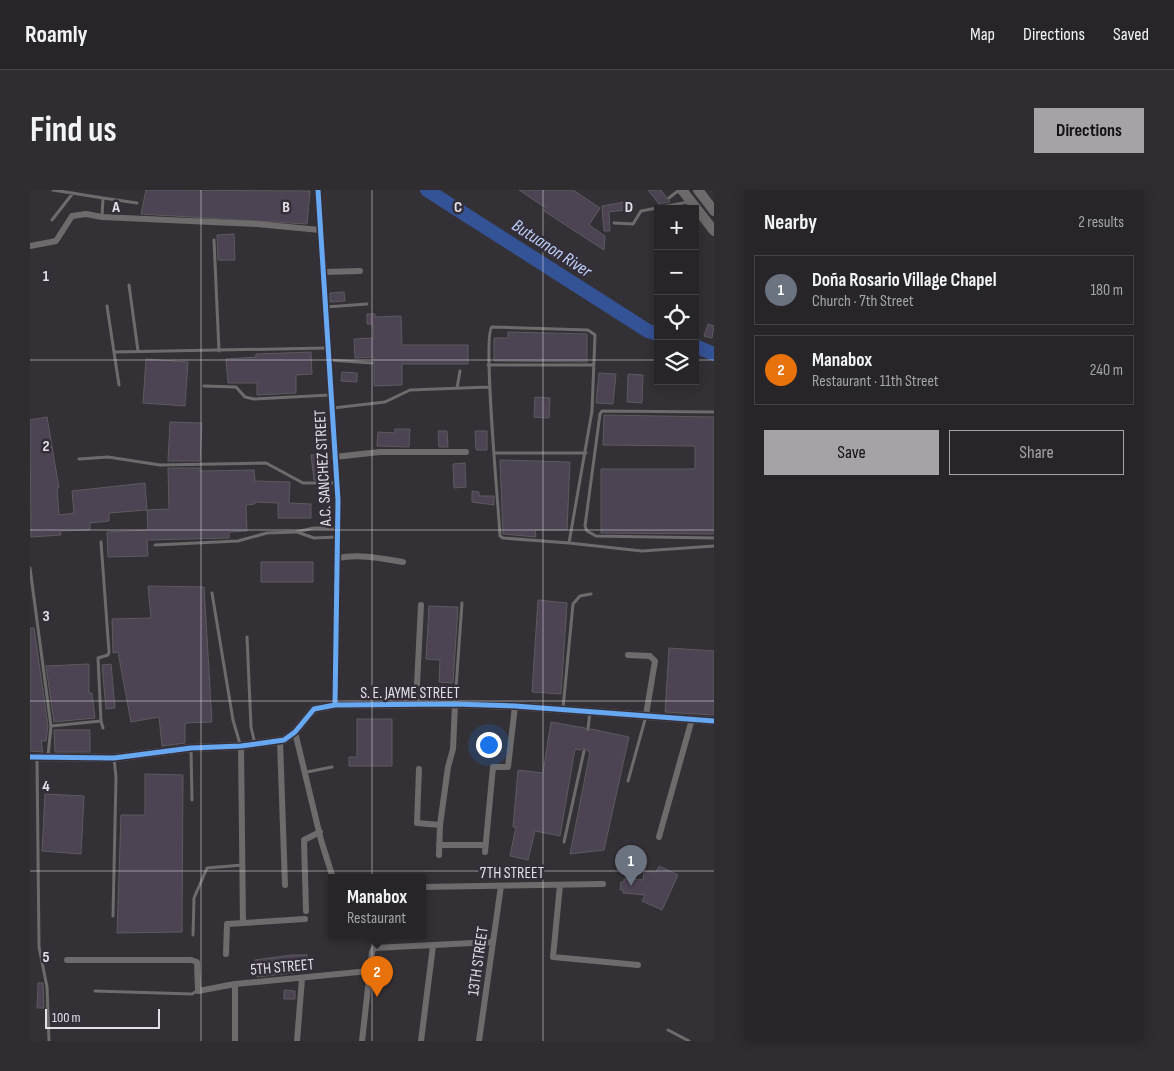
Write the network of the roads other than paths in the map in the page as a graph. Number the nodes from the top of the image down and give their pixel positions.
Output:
1 (53, 190) edge
2 (318, 190) edge
3 (681, 190) edge
4 (698, 190) edge
5 (74, 193) junction
6 (103, 198) junction
7 (669, 198) dead end
8 (709, 198) edge
9 (691, 202) junction
10 (137, 203) dead end
11 (714, 211) edge
12 (102, 217) junction
13 (52, 220) dead end
14 (614, 223) dead end
15 (320, 230) junction
16 (714, 231) edge
17 (214, 240) dead end
18 (30, 246) edge
19 (324, 272) junction
20 (360, 272) dead end
21 (129, 285) dead end
22 (367, 304) dead end
23 (107, 306) dead end
24 (326, 306) junction
25 (327, 348) junction
26 (138, 351) junction
27 (219, 351) junction
28 (115, 352) junction
29 (329, 360) junction
30 (372, 363) dead end
31 (488, 365) junction
32 (593, 365) junction
33 (460, 370) dead end
34 (119, 385) dead end
35 (204, 386) dead end
36 (489, 387) junction
37 (457, 388) junction
38 (330, 395) junction
39 (331, 408) junction
40 (714, 412) edge
41 (466, 452) dead end
42 (495, 453) junction
43 (586, 453) junction
44 (334, 457) junction
45 (79, 459) dead end
46 (336, 483) junction
47 (338, 528) junction
48 (296, 532) junction
49 (337, 537) junction
50 (714, 538) edge
51 (101, 542) dead end
52 (569, 543) junction
53 (155, 545) dead end
54 (714, 546) edge
55 (337, 558) junction
56 (403, 562) dead end
57 (30, 568) edge
58 (212, 593) dead end
59 (591, 594) dead end
60 (462, 603) dead end
61 (421, 605) dead end
62 (247, 636) dead end
63 (628, 655) dead end
64 (416, 704) junction
65 (455, 704) junction
66 (335, 705) junction
67 (515, 706) junction
68 (562, 709) junction
69 (591, 711) junction
70 (646, 715) junction
71 (692, 719) junction
72 (714, 720) edge
73 (101, 721) junction
74 (51, 726) junction
75 (103, 728) dead end
76 (588, 729) dead end
77 (295, 732) junction
78 (280, 741) junction
79 (255, 744) junction
80 (241, 746) junction
81 (191, 748) junction
82 (584, 751) dead end
83 (48, 756) junction
84 (33, 757) edge
85 (114, 758) junction
86 (332, 767) dead end
87 (419, 769) dead end
88 (307, 772) junction
89 (628, 780) dead end
90 (192, 800) dead end
91 (440, 824) junction
92 (320, 832) junction
93 (659, 837) dead end
94 (564, 842) dead end
95 (439, 845) junction
96 (439, 854) dead end
97 (243, 865) junction
98 (332, 874) edge
99 (603, 884) dead end
100 (285, 885) dead end
101 (501, 886) junction
102 (560, 886) junction
103 (426, 887) edge
104 (306, 911) dead end
105 (113, 916) dead end
106 (306, 919) dead end
107 (243, 923) junction
108 (193, 935) dead end
109 (493, 942) junction
110 (433, 946) junction
111 (226, 954) dead end
112 (67, 960) dead end
113 (638, 965) dead end
114 (370, 971) junction
115 (302, 979) junction
116 (235, 984) junction
117 (95, 991) dead end
118 (198, 991) junction
119 (668, 1030) dead end
120 (49, 1041) edge
121 (235, 1041) edge
122 (297, 1041) edge
123 (362, 1041) edge
124 (421, 1041) edge
125 (479, 1041) edge
126 (690, 1041) edge

1 - 5 lane
2 - 15 street, A.C. SANCHEZ STREET
3 - 7 lane
3 - 9 main road
4 - 8 main road
5 - 6 lane
5 - 13 lane
6 - 10 lane
6 - 12 lane
8 - 11 main road
9 - 14 lane
9 - 16 main road
12 - 15 street
12 - 18 street
15 - 19 street, A.C. SANCHEZ STREET
17 - 27 lane
19 - 20 street
19 - 24 street, A.C. SANCHEZ STREET
21 - 26 lane
22 - 24 lane
23 - 28 lane
24 - 25 street, A.C. SANCHEZ STREET
25 - 27 lane
25 - 29 street, A.C. SANCHEZ STREET
26 - 27 lane
26 - 28 lane
28 - 34 lane
29 - 30 lane
29 - 38 street, A.C. SANCHEZ STREET
31 - 32 lane
31 - 32 lane
31 - 36 lane
32 - 43 lane
33 - 37 lane
35 - 38 lane
36 - 37 lane
36 - 42 lane
37 - 39 lane
38 - 39 street, A.C. SANCHEZ STREET
39 - 44 street, A.C. SANCHEZ STREET
40 - 50 lane
41 - 44 street
42 - 43 lane
42 - 52 lane
43 - 52 lane
44 - 46 street, A.C. SANCHEZ STREET
45 - 46 lane
46 - 47 street, A.C. SANCHEZ STREET
47 - 48 lane
47 - 49 street, A.C. SANCHEZ STREET
48 - 49 lane
48 - 53 lane
49 - 55 street, A.C. SANCHEZ STREET
51 - 73 lane
52 - 54 lane
55 - 56 street
55 - 66 street, A.C. SANCHEZ STREET
57 - 74 lane
58 - 80 lane
59 - 68 lane
60 - 65 lane
61 - 64 street
62 - 79 lane
63 - 70 street
64 - 65 street, S. E. JAYME STREET
64 - 66 street, S. E. JAYME STREET
65 - 67 street, S. E. JAYME STREET
65 - 91 street
66 - 77 street, S. E. JAYME STREET
67 - 68 street, S. E. JAYME STREET
67 - 95 street
68 - 69 street, S. E. JAYME STREET
69 - 70 street, S. E. JAYME STREET
69 - 76 lane
70 - 71 street, S. E. JAYME STREET
70 - 89 lane
71 - 72 street, S. E. JAYME STREET
71 - 93 street
73 - 74 lane
73 - 75 lane
74 - 83 lane
77 - 78 street, S. E. JAYME STREET
77 - 88 street
78 - 79 street, S. E. JAYME STREET
78 - 100 street
79 - 80 street, S. E. JAYME STREET
80 - 81 street, S. E. JAYME STREET
80 - 97 street
81 - 85 street, S. E. JAYME STREET
81 - 90 lane
82 - 94 lane
83 - 84 street, S. E. JAYME STREET
83 - 85 street, S. E. JAYME STREET
84 - 120 lane
85 - 105 lane
86 - 88 lane
87 - 91 street
88 - 92 street
91 - 95 street
92 - 98 street
92 - 104 street
95 - 96 street
97 - 107 street
97 - 108 lane
99 - 102 street, 7TH STREET
101 - 102 street, 7TH STREET
101 - 103 street, 7TH STREET
101 - 109 street, 13TH STREET
102 - 113 street
106 - 107 street
107 - 111 street
109 - 110 street
109 - 125 street, 13TH STREET
110 - 114 street
110 - 124 street
112 - 118 street
114 - 115 street, 5TH STREET
114 - 123 street
115 - 116 street, 5TH STREET
115 - 122 street
116 - 118 street, 5TH STREET
116 - 121 street
117 - 118 lane
119 - 126 lane

